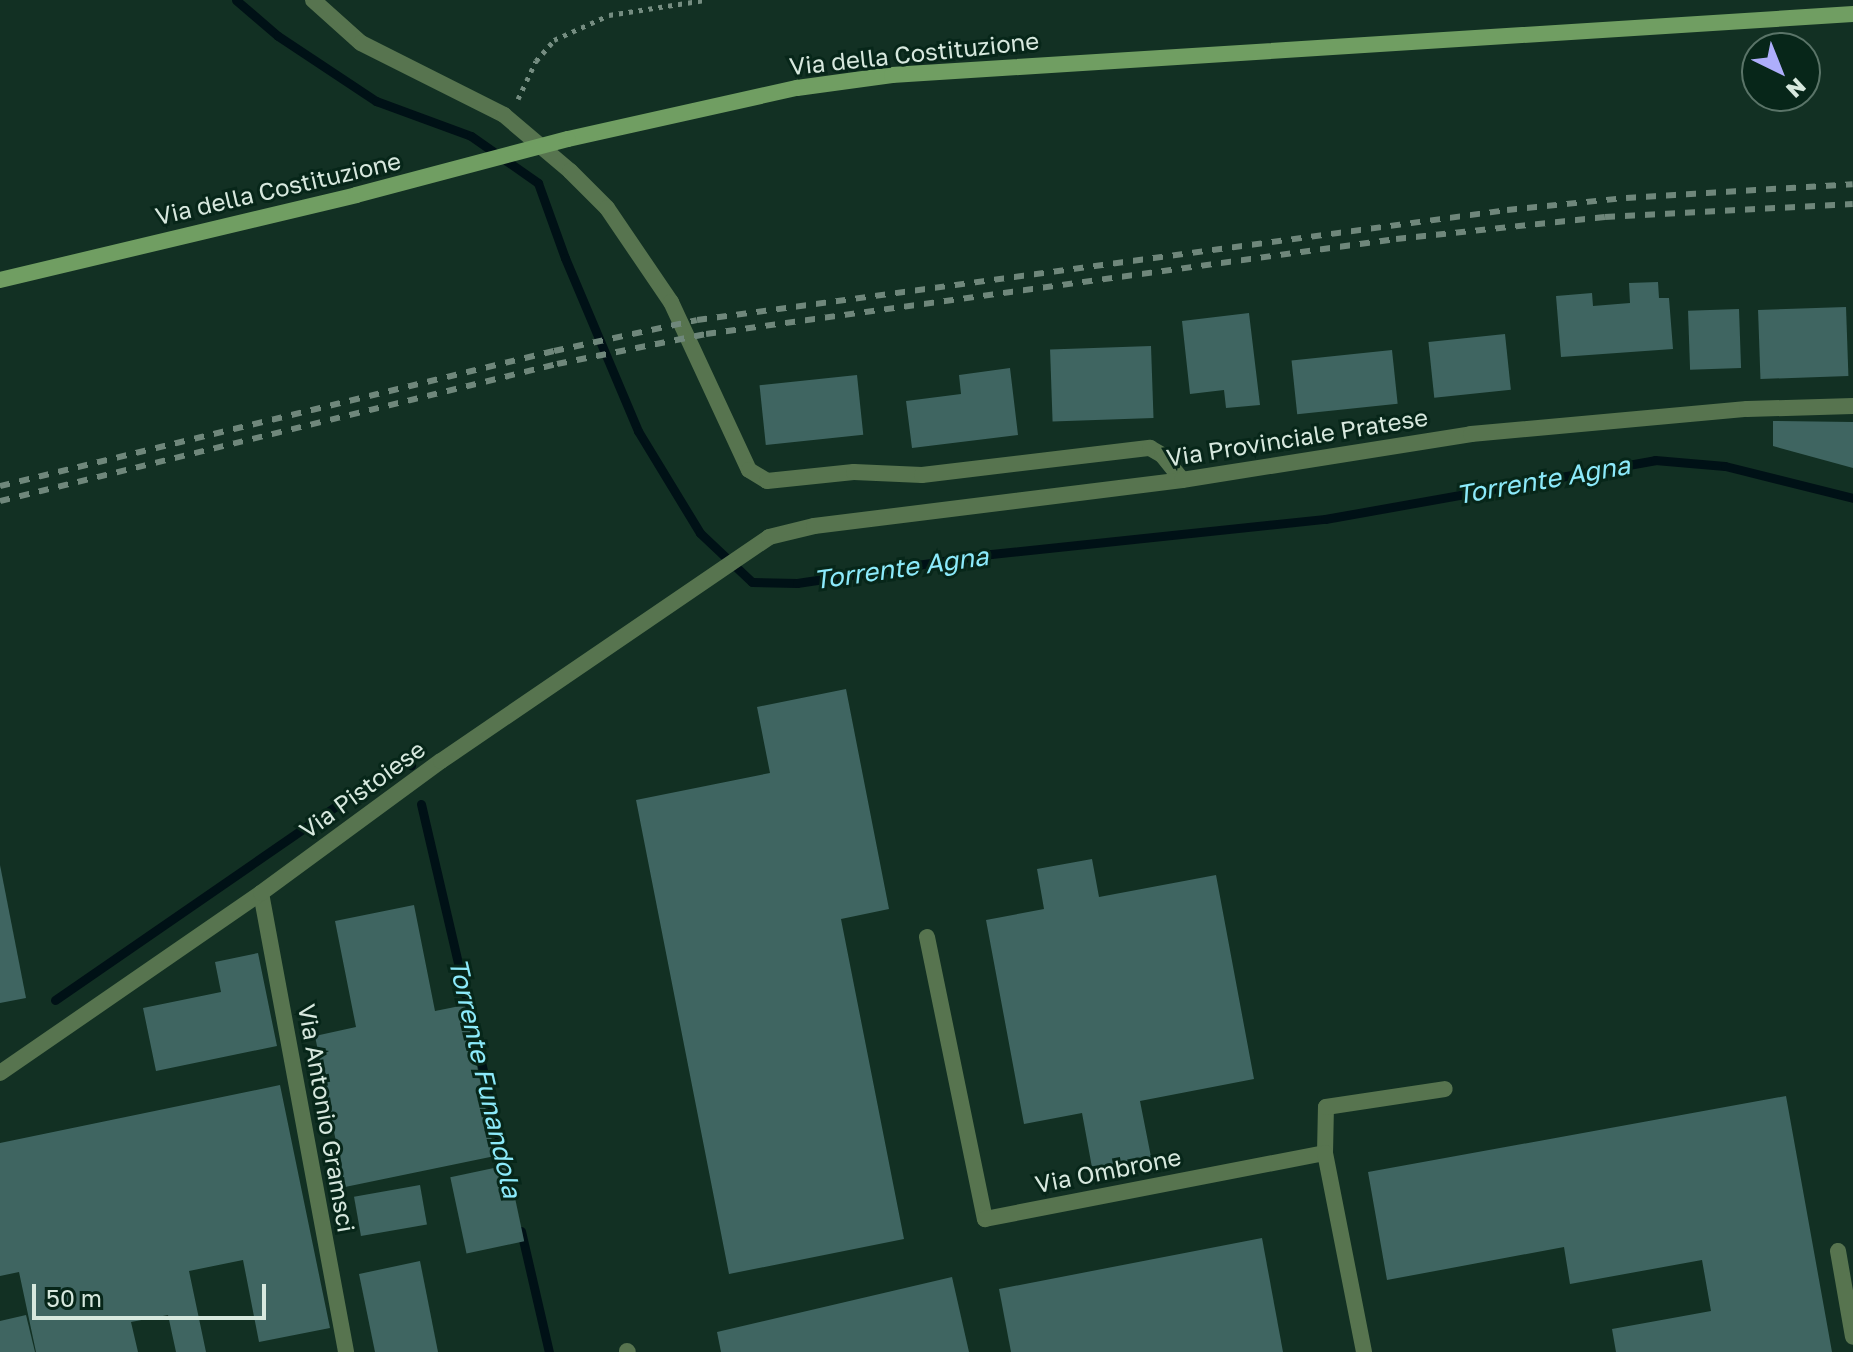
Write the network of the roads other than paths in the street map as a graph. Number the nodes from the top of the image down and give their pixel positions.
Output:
1 (313, 0) edge
2 (1853, 14) edge
3 (0, 280) edge
4 (1853, 406) edge
5 (1182, 480) junction
6 (753, 545) joint
7 (261, 893) junction
8 (927, 937) dead end
9 (0, 1073) edge
10 (1445, 1089) dead end
11 (1325, 1153) junction
12 (1838, 1251) dead end
13 (1853, 1337) edge
14 (346, 1352) edge
15 (1364, 1352) edge

1 - 5 street
2 - 3 main road, Via della Costituzione, bridge
4 - 5 street, Via Provinciale Pratese
5 - 6 street, Via Provinciale Pratese
6 - 7 street, Via Pistoiese
7 - 9 street, Via Pistoiese
7 - 14 street, Via Antonio Gramsci
8 - 11 street, Via Ombrone
10 - 11 street
11 - 15 street
12 - 13 street

